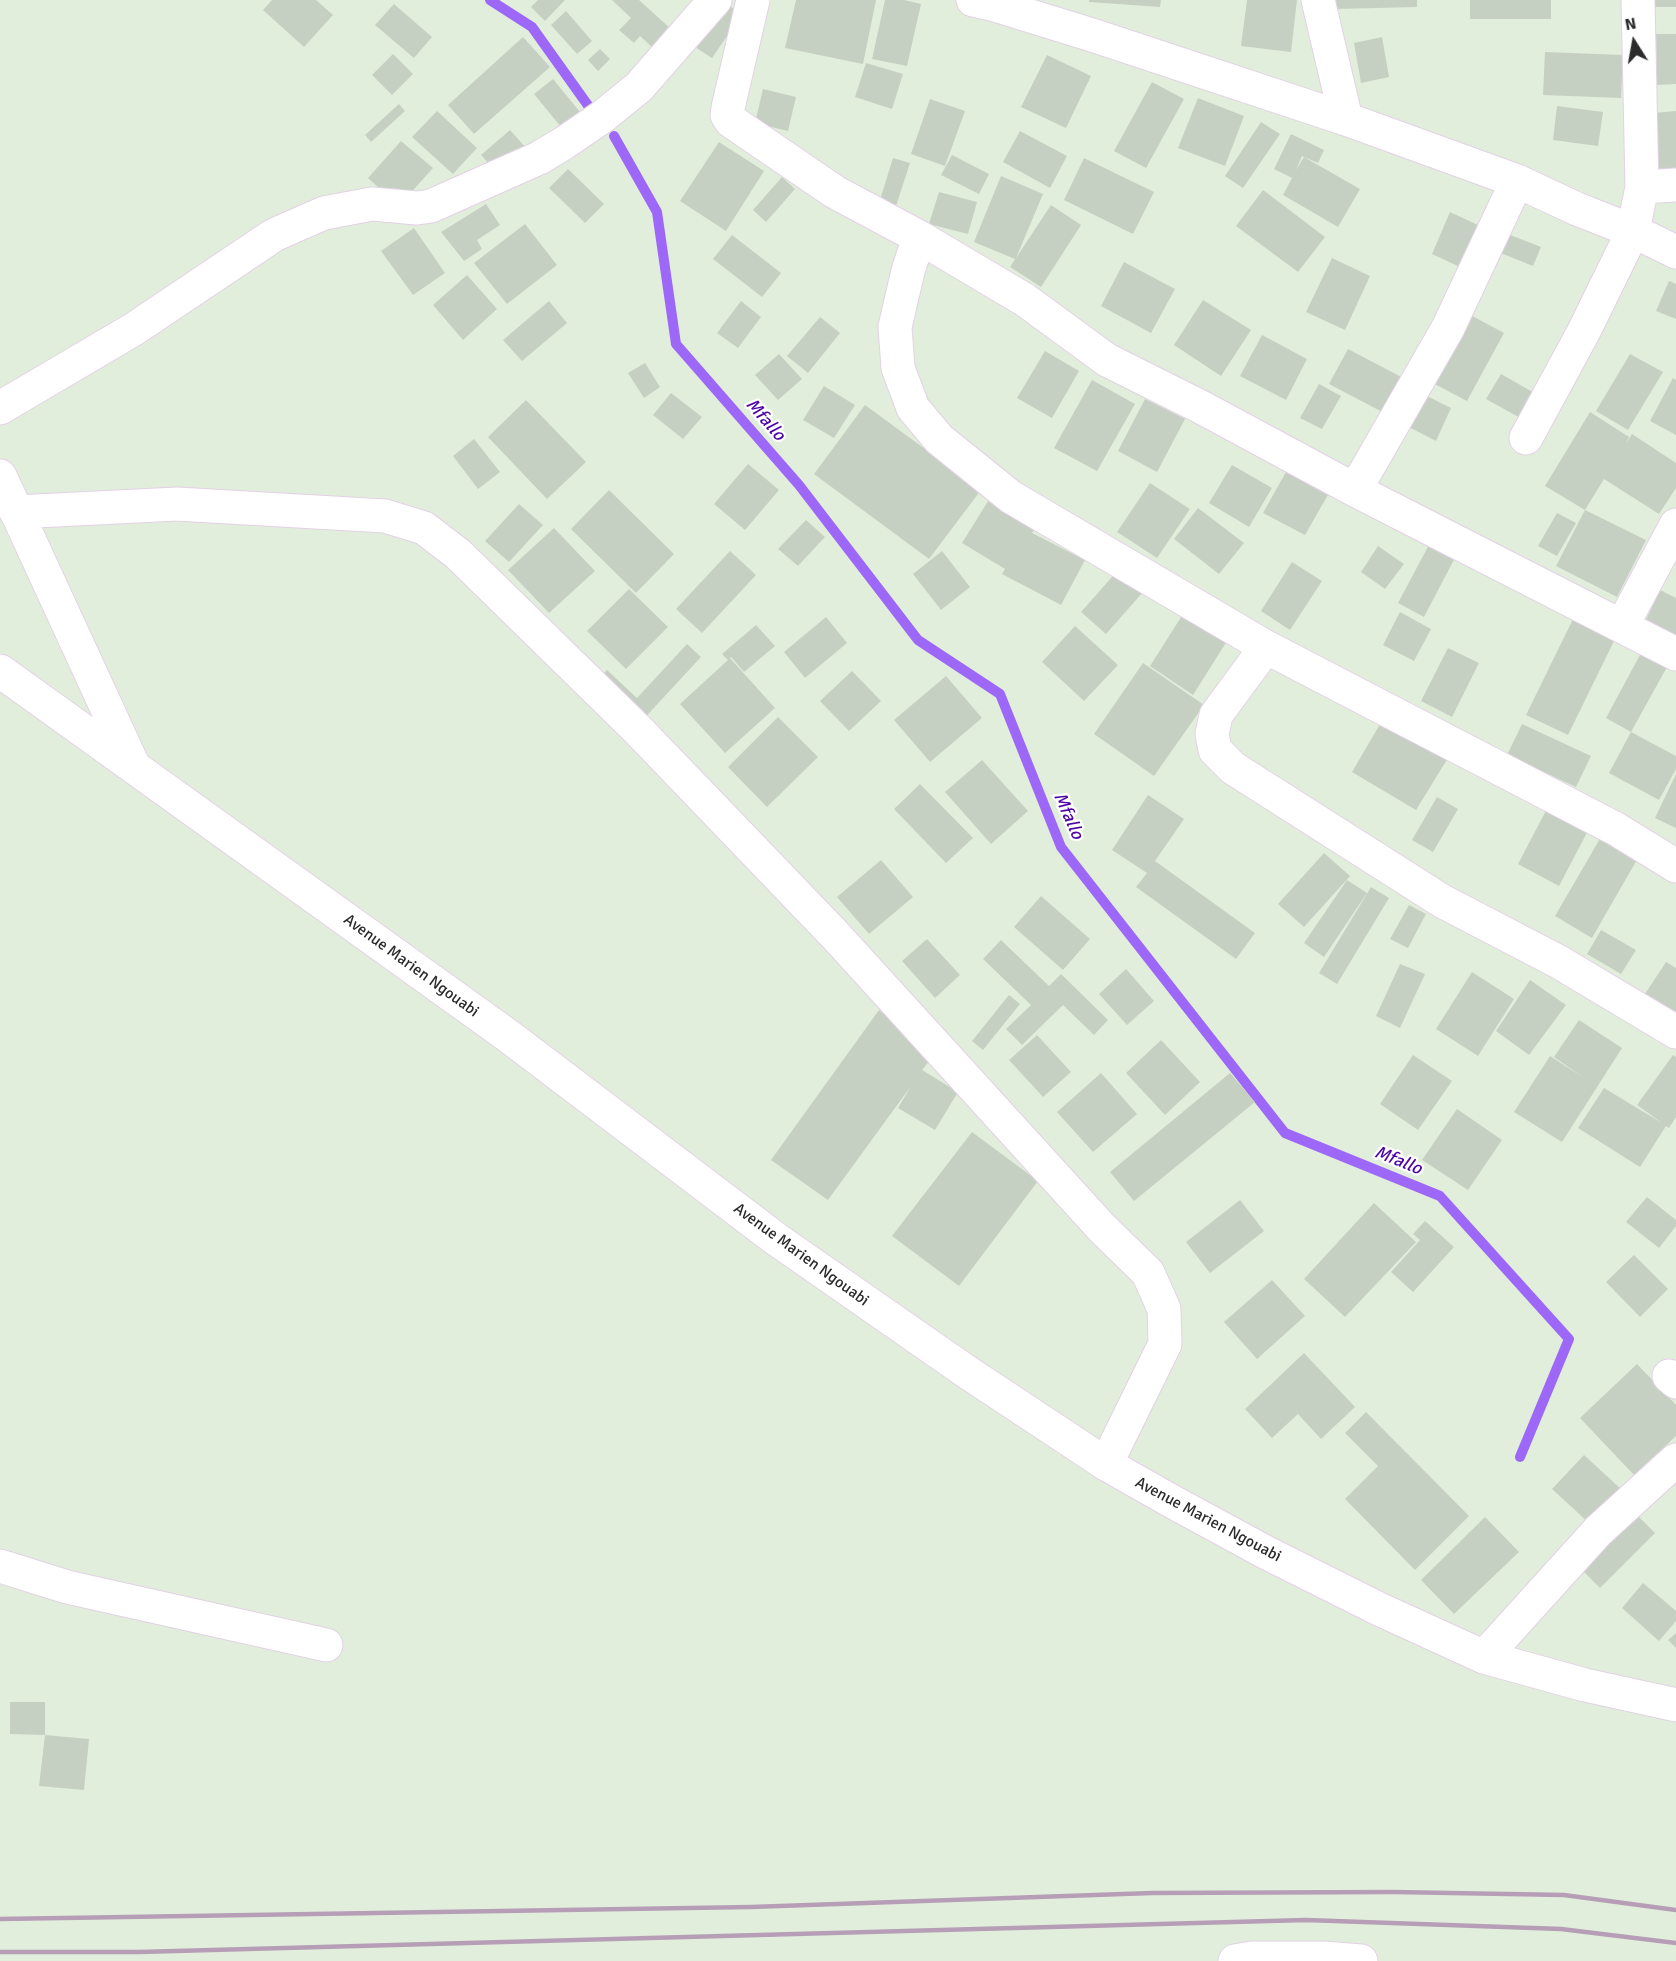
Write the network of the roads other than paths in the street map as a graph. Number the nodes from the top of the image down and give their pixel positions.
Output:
1 (716, 0) edge
2 (753, 0) edge
3 (973, 0) edge
4 (1318, 0) edge
5 (1638, 0) edge
6 (1346, 119) junction
7 (1517, 181) junction
8 (1676, 185) edge
9 (1642, 187) junction
10 (1633, 231) junction
11 (920, 237) junction
12 (1676, 252) edge
13 (0, 408) edge
14 (1526, 438) dead end
15 (0, 476) edge
16 (1355, 490) junction
17 (16, 512) junction
18 (1676, 525) edge
19 (1622, 626) junction
20 (1266, 647) junction
21 (1676, 654) edge
22 (0, 671) edge
23 (133, 765) junction
24 (1676, 866) edge
25 (1676, 1032) edge
26 (1676, 1460) edge
27 (1106, 1464) junction
28 (0, 1566) edge
29 (326, 1646) dead end
30 (1484, 1657) junction
31 (1676, 1705) edge
32 (1235, 1961) edge
33 (1360, 1961) edge

1 - 13 street
2 - 11 street
3 - 6 street
4 - 6 street
5 - 9 street
6 - 7 street
7 - 10 street
7 - 16 street
8 - 9 street
9 - 10 street
10 - 12 street
10 - 14 street
11 - 16 street
11 - 20 street
15 - 17 street
16 - 19 street
17 - 23 street
17 - 27 street
18 - 19 street
19 - 21 street
20 - 24 street
20 - 25 street
22 - 23 street, Avenue Marien Ngouabi
23 - 27 street, Avenue Marien Ngouabi
26 - 30 street
27 - 30 street, Avenue Marien Ngouabi
28 - 29 street
30 - 31 street, Avenue Marien Ngouabi
32 - 33 street

